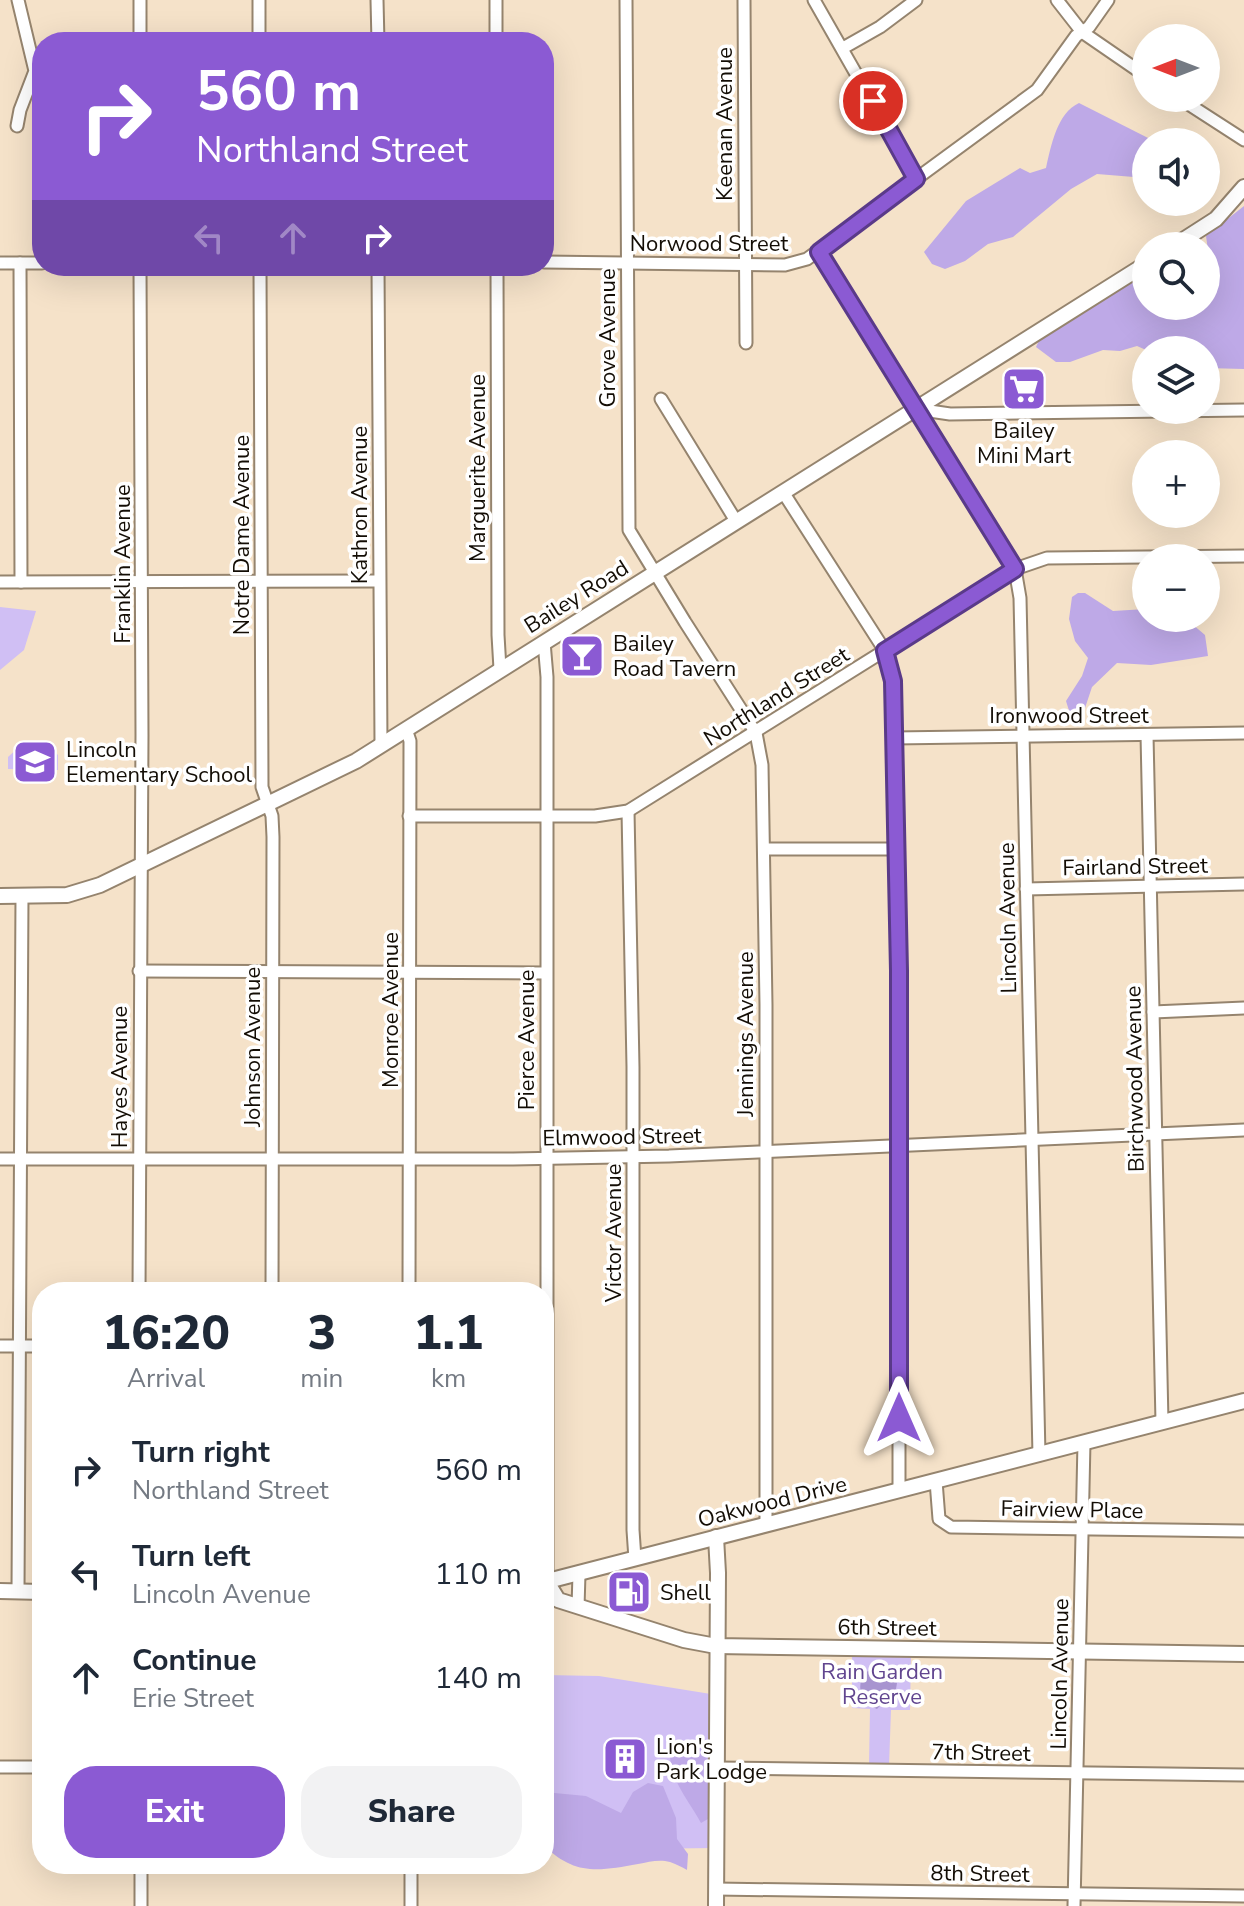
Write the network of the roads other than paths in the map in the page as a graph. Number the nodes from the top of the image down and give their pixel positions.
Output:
1 (18, 0) edge
2 (140, 0) edge
3 (259, 0) edge
4 (377, 0) edge
5 (496, 0) edge
6 (626, 0) edge
7 (744, 0) edge
8 (814, 0) edge
9 (916, 0) edge
10 (1057, 0) edge
11 (1108, 0) edge
12 (140, 32) edge
13 (259, 32) edge
14 (378, 32) edge
15 (496, 32) edge
16 (1082, 32) junction
17 (843, 48) junction
18 (32, 58) edge
19 (1132, 66) edge
20 (32, 79) edge
21 (1201, 112) edge
22 (17, 126) dead end
23 (1244, 140) edge
24 (916, 179) junction
25 (1244, 187) edge
26 (1196, 232) edge
27 (819, 252) junction
28 (554, 262) edge
29 (0, 263) edge
30 (20, 263) junction
31 (32, 263) edge
32 (627, 263) junction
33 (745, 265) junction
34 (1132, 273) edge
35 (140, 276) edge
36 (260, 276) edge
37 (378, 276) edge
38 (497, 276) edge
39 (746, 343) dead end
40 (661, 399) dead end
41 (916, 409) junction
42 (1244, 410) edge
43 (783, 492) junction
44 (736, 521) junction
45 (1244, 556) edge
46 (1015, 569) junction
47 (654, 573) junction
48 (379, 581) junction
49 (0, 582) edge
50 (21, 582) junction
51 (261, 582) junction
52 (142, 583) junction
53 (544, 642) junction
54 (885, 651) junction
55 (500, 669) junction
56 (406, 729) junction
57 (756, 733) junction
58 (1244, 733) edge
59 (1147, 735) junction
60 (1023, 736) junction
61 (894, 738) junction
62 (381, 744) junction
63 (267, 803) junction
64 (628, 811) junction
65 (409, 816) junction
66 (547, 817) junction
67 (764, 849) junction
68 (896, 849) junction
69 (142, 862) junction
70 (1244, 884) edge
71 (1150, 886) junction
72 (1026, 889) junction
73 (0, 896) edge
74 (22, 896) junction
75 (139, 971) junction
76 (409, 972) junction
77 (272, 973) junction
78 (546, 973) junction
79 (1244, 1008) edge
80 (1153, 1012) junction
81 (1244, 1130) edge
82 (1155, 1134) junction
83 (1031, 1142) junction
84 (899, 1148) junction
85 (766, 1152) junction
86 (633, 1156) junction
87 (546, 1158) junction
88 (0, 1159) edge
89 (20, 1159) junction
90 (410, 1159) junction
91 (139, 1160) junction
92 (271, 1160) junction
93 (139, 1282) edge
94 (272, 1282) edge
95 (409, 1282) edge
96 (545, 1282) edge
97 (20, 1345) junction
98 (0, 1346) edge
99 (32, 1346) edge
100 (1244, 1401) edge
101 (1162, 1422) junction
102 (1084, 1442) junction
103 (1039, 1455) junction
104 (936, 1481) junction
105 (899, 1490) junction
106 (766, 1525) junction
107 (1082, 1528) junction
108 (1244, 1531) edge
109 (716, 1537) junction
110 (635, 1559) junction
111 (579, 1574) junction
112 (554, 1580) edge
113 (0, 1591) edge
114 (18, 1591) junction
115 (32, 1592) edge
116 (554, 1594) edge
117 (578, 1607) junction
118 (716, 1646) junction
119 (1080, 1653) junction
120 (1244, 1654) edge
121 (0, 1767) edge
122 (32, 1767) edge
123 (717, 1768) junction
124 (1076, 1773) junction
125 (1244, 1775) edge
126 (141, 1874) edge
127 (411, 1874) edge
128 (716, 1889) junction
129 (1244, 1896) edge
130 (1074, 1900) edge
131 (141, 1906) edge
132 (411, 1906) edge
133 (716, 1906) edge

1 - 18 street
2 - 12 street
3 - 13 street
4 - 14 street
5 - 15 street
6 - 32 street, Grove Avenue
7 - 33 street, Keenan Avenue
8 - 17 street
9 - 17 street
10 - 16 street
11 - 16 street, Norwood Street
16 - 19 street
16 - 24 street, Norwood Street
17 - 24 street
20 - 22 street
21 - 23 street
24 - 27 street, Norwood Street
25 - 26 street
27 - 33 street, Norwood Street
27 - 41 street, Lincoln Avenue
28 - 32 street, Norwood Street
29 - 30 street
30 - 31 street
30 - 50 street
32 - 33 street, Norwood Street
32 - 47 street, Grove Avenue
33 - 39 street, Keenan Avenue
34 - 41 street, Bailey Road
35 - 52 street, Franklin Avenue
36 - 51 street, Notre Dame Avenue
37 - 48 street, Kathron Avenue
38 - 55 street, Marguerite Avenue
40 - 44 street
41 - 42 street
41 - 43 street, Bailey Road
41 - 46 street, Lincoln Avenue
43 - 44 street, Bailey Road
43 - 54 street
44 - 47 street, Bailey Road
45 - 46 street, Northland Street
46 - 54 street, Northland Street
46 - 60 street, Lincoln Avenue
47 - 53 street, Bailey Road
47 - 57 street, Jennings Avenue
48 - 51 street
48 - 62 street, Kathron Avenue
49 - 50 street
50 - 52 street
51 - 52 street
51 - 63 street, Notre Dame Avenue
52 - 69 street, Franklin Avenue
53 - 55 street, Bailey Road
53 - 66 street, Pierce Avenue
54 - 57 street, Northland Street
54 - 61 street
55 - 56 street, Bailey Road
56 - 62 street, Bailey Road
56 - 65 street, Monroe Avenue
57 - 64 street, Northland Street
57 - 67 street, Jennings Avenue
58 - 59 street, Ironwood Street
59 - 60 street, Ironwood Street
59 - 71 street, Birchwood Avenue
60 - 61 street, Ironwood Street
60 - 72 street, Lincoln Avenue
61 - 68 street
62 - 63 street, Bailey Road
63 - 69 street, Bailey Road
63 - 77 street, Johnson Avenue
64 - 66 street, Northland Street
64 - 86 street, Victor Avenue
65 - 66 street, Northland Street
65 - 76 street, Monroe Avenue
66 - 78 street, Pierce Avenue
67 - 68 street
67 - 85 street, Jennings Avenue
68 - 84 street
69 - 74 street, Bailey Road
69 - 75 street, Hayes Avenue
70 - 71 street, Fairland Street
71 - 72 street, Fairland Street
71 - 80 street, Birchwood Avenue
72 - 83 street, Lincoln Avenue
73 - 74 street, Bailey Road
74 - 89 street
75 - 77 street
75 - 91 street, Hayes Avenue
76 - 77 street
76 - 78 street
76 - 90 street, Monroe Avenue
77 - 92 street, Johnson Avenue
78 - 87 street, Pierce Avenue
79 - 80 street
80 - 82 street, Birchwood Avenue
81 - 82 street, Elmwood Street
82 - 83 street, Elmwood Street
82 - 101 street, Birchwood Avenue
83 - 84 street, Elmwood Street
83 - 103 street, Lincoln Avenue
84 - 85 street, Elmwood Street
84 - 105 street
85 - 86 street, Elmwood Street
85 - 106 street, Jennings Avenue
86 - 87 street, Elmwood Street
86 - 110 street, Victor Avenue
87 - 90 street, Elmwood Street
87 - 96 street, Pierce Avenue
88 - 89 street, Elmwood Street
89 - 91 street, Elmwood Street
89 - 97 street
90 - 92 street, Elmwood Street
90 - 95 street, Monroe Avenue
91 - 92 street, Elmwood Street
91 - 93 street, Hayes Avenue
92 - 94 street, Johnson Avenue
97 - 98 street
97 - 99 street
97 - 114 street
100 - 101 street, Oakwood Drive
101 - 102 street, Oakwood Drive
102 - 103 street, Oakwood Drive
102 - 107 street, Lincoln Avenue
103 - 104 street, Oakwood Drive
104 - 105 street, Oakwood Drive
104 - 107 street, Fairview Place
105 - 106 street, Oakwood Drive
106 - 109 street, Oakwood Drive
107 - 108 street, Fairview Place
107 - 119 street, Lincoln Avenue
109 - 110 street, Oakwood Drive
109 - 118 street
110 - 111 street, Oakwood Drive
111 - 112 street, Oakwood Drive
111 - 117 street
113 - 114 street
114 - 115 street
116 - 117 street, 6th Street
117 - 118 street, 6th Street
118 - 119 street, 6th Street
118 - 123 street
119 - 120 street, 6th Street
119 - 124 street, Lincoln Avenue
121 - 122 street
123 - 124 street, 7th Street
123 - 128 street
124 - 125 street, 7th Street
124 - 130 street, Lincoln Avenue
126 - 131 street
127 - 132 street
128 - 130 street, 8th Street
128 - 133 street
129 - 130 street, 8th Street

